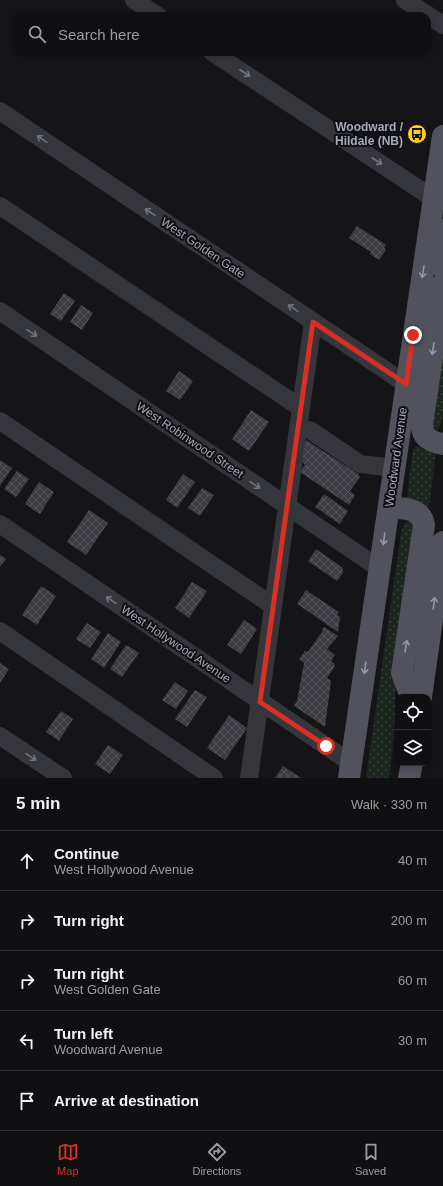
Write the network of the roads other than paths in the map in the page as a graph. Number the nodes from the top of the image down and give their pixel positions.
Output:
1 (134, 0) edge
2 (405, 0) edge
3 (152, 12) edge
4 (423, 12) edge
5 (431, 17) edge
6 (443, 25) edge
7 (218, 56) edge
8 (0, 111) edge
9 (443, 136) edge
10 (434, 202) junction
11 (0, 206) edge
12 (443, 268) edge
13 (443, 283) edge
14 (0, 311) edge
15 (313, 322) junction
16 (406, 384) junction
17 (301, 408) junction
18 (0, 421) edge
19 (310, 430) dead end
20 (443, 444) edge
21 (394, 468) junction
22 (287, 506) junction
23 (389, 508) junction
24 (0, 524) edge
25 (443, 542) edge
26 (380, 569) junction
27 (273, 606) junction
28 (0, 631) edge
29 (410, 694) edge
30 (421, 694) edge
31 (260, 702) junction
32 (0, 736) edge
33 (411, 766) edge
34 (350, 771) edge
35 (63, 778) edge
36 (214, 778) edge
37 (249, 778) edge
38 (409, 778) edge

1 - 3 street
2 - 4 street
5 - 6 street
7 -> 10 street
15 -> 8 street, West Golden Gate
9 - 10 main road, Woodward Avenue
10 - 12 main road
10 -> 16 main road, Woodward Avenue
11 - 17 street
13 -> 20 main road
14 -> 22 street, West Robinwood Street
15 - 16 street, West Golden Gate
15 - 17 street
16 - 21 main road, Woodward Avenue
17 - 22 street
18 - 27 street
19 - 21 street
21 - 23 main road, Woodward Avenue
22 - 26 street, West Robinwood Street
22 - 27 street
23 -> 26 main road, Woodward Avenue
29 -> 23 main road
31 -> 24 street, West Hollywood Avenue
30 -> 25 main road
26 -> 34 main road, Woodward Avenue
27 - 31 street
28 - 36 street
31 - 34 street, West Hollywood Avenue
31 - 37 street
32 -> 35 street
33 - 38 main road

